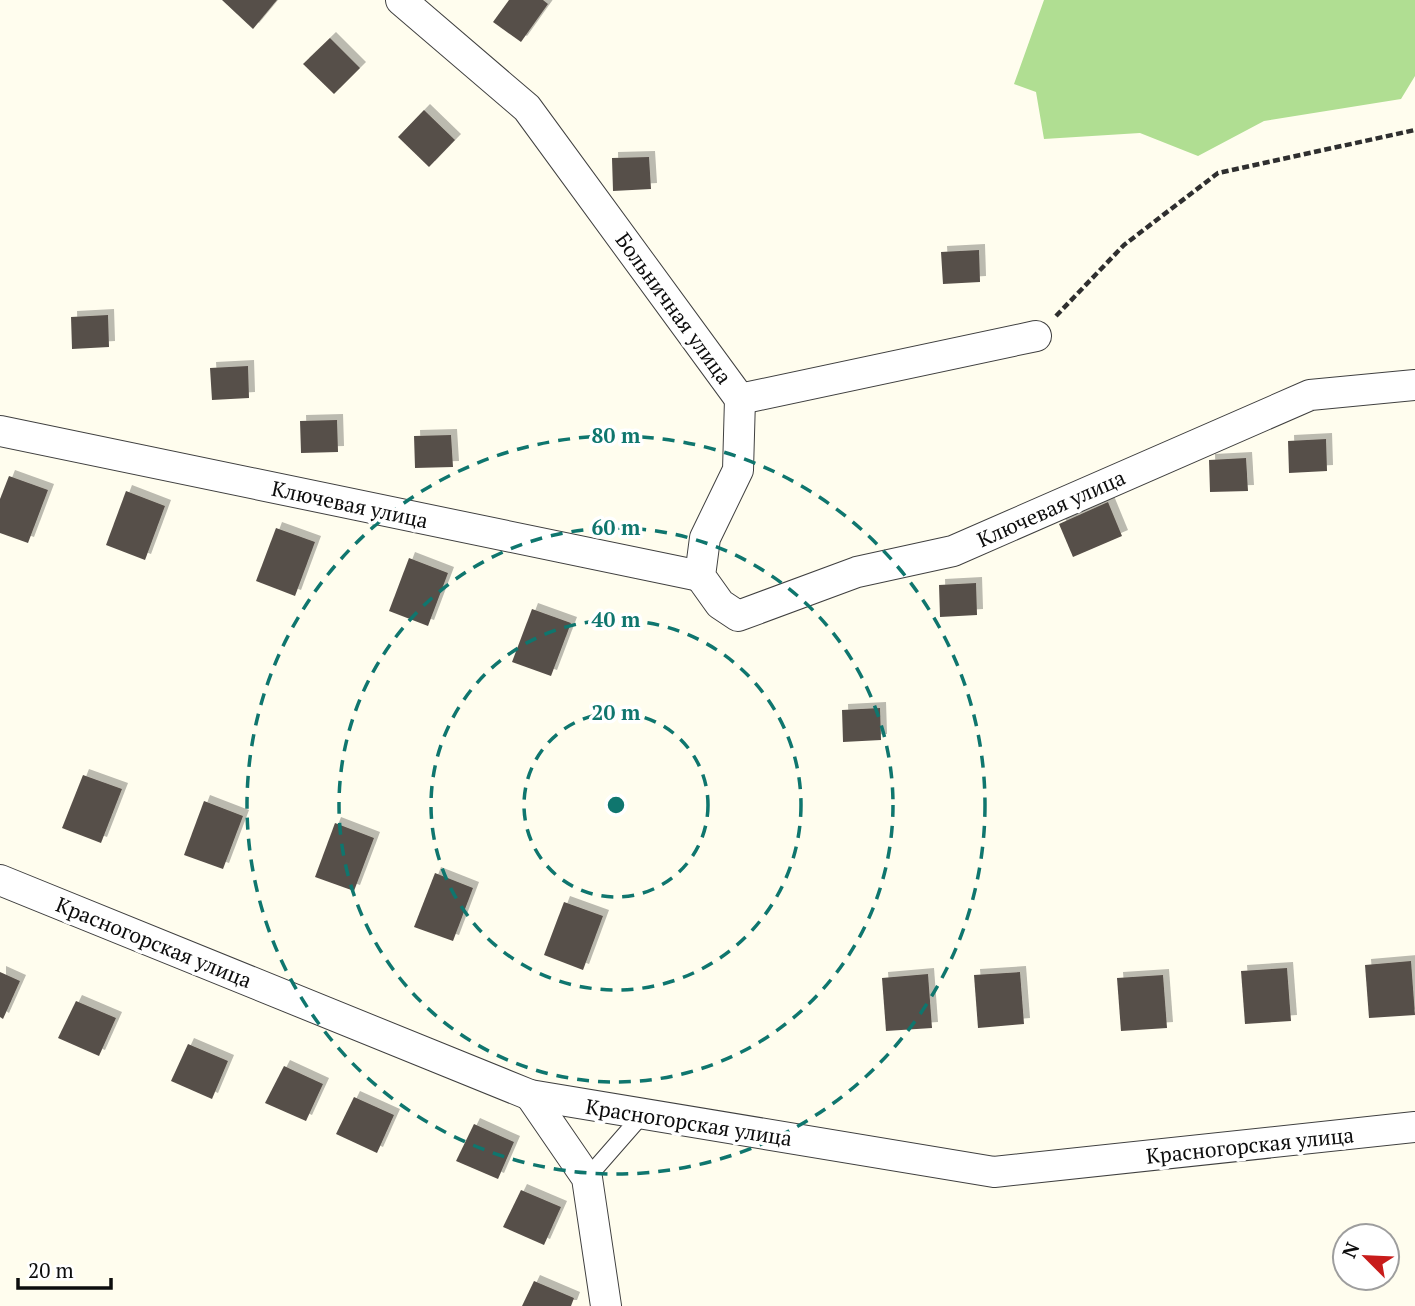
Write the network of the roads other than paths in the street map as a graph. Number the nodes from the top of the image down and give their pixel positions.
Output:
1 (401, 0) edge
2 (1036, 337) road end
3 (1415, 385) edge
4 (740, 399) junction
5 (0, 431) edge
6 (700, 576) junction
7 (0, 880) edge
8 (530, 1096) junction
9 (643, 1114) junction
10 (1415, 1127) edge
11 (587, 1178) junction
12 (606, 1306) edge

1 - 4 street, Больничная улица
2 - 4 street, Больничная улица
3 - 6 street, Ключевая улица
4 - 6 street
5 - 6 street, Ключевая улица
7 - 8 street, Красногорская улица
8 - 9 street, Красногорская улица
8 - 11 street
9 - 10 street, Красногорская улица
9 - 11 lane
11 - 12 street

